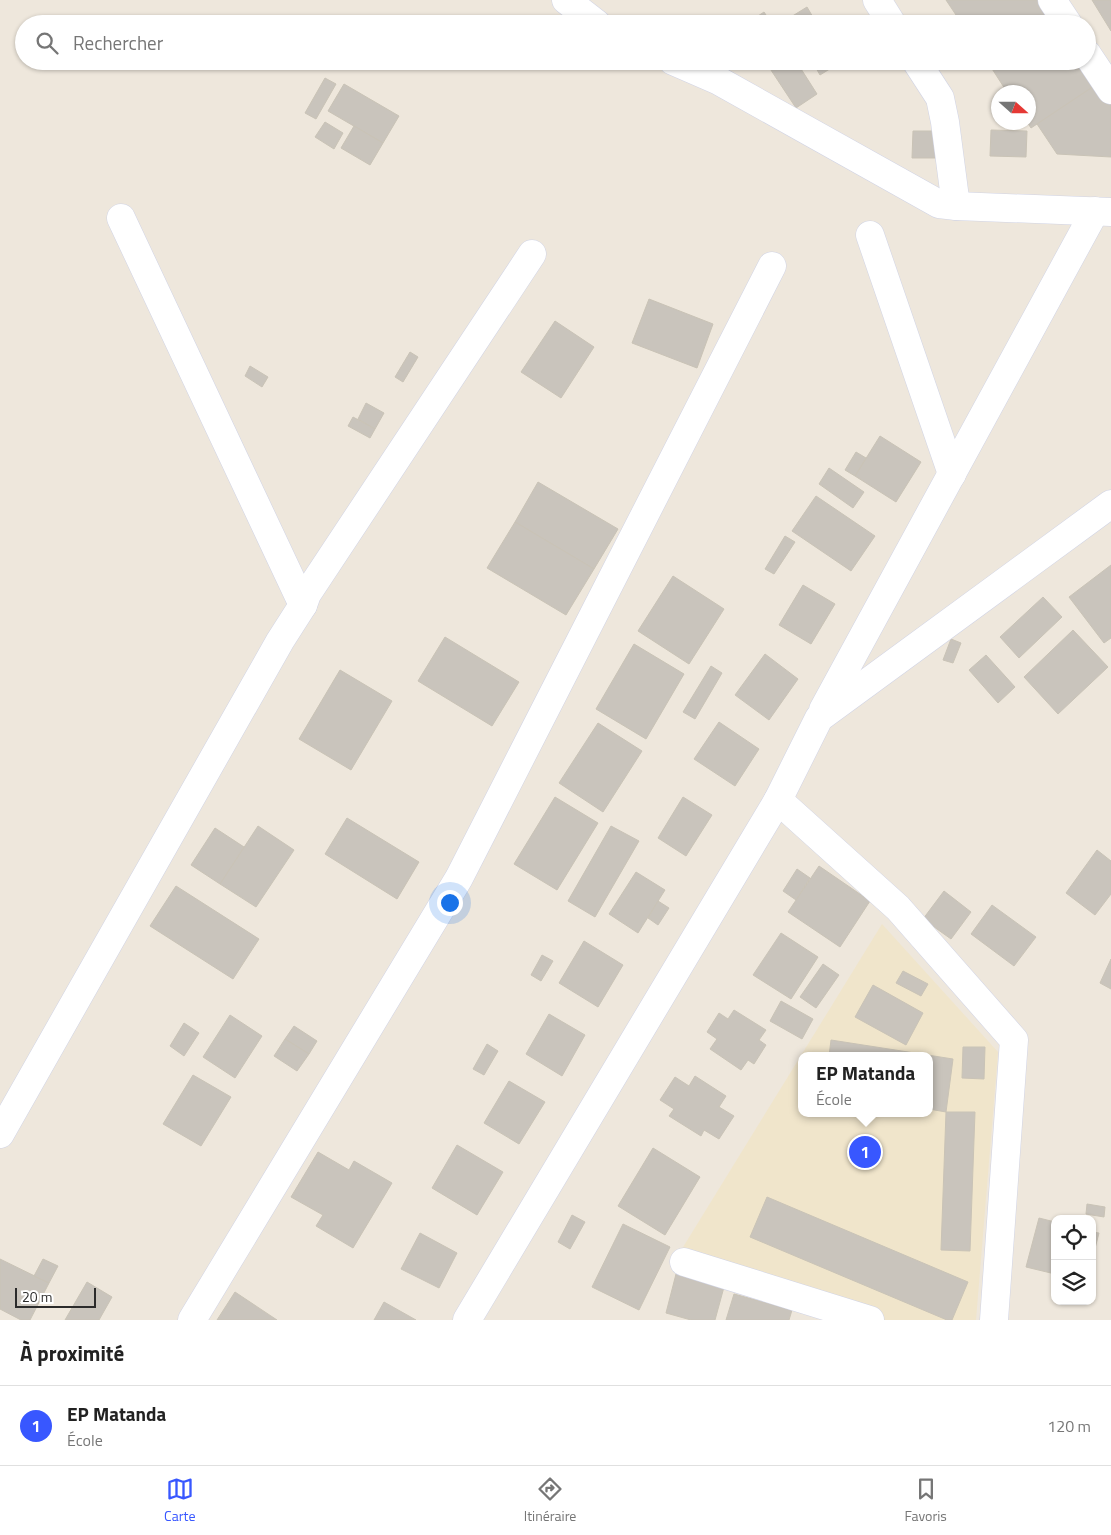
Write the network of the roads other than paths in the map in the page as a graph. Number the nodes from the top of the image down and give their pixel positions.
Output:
1 (566, 0) edge
2 (877, 0) edge
3 (1052, 0) edge
4 (586, 15) edge
5 (886, 15) edge
6 (1062, 15) edge
7 (1096, 68) edge
8 (694, 70) edge
9 (922, 70) edge
10 (1111, 90) edge
11 (956, 206) junction
12 (1103, 211) edge
13 (121, 218) dead end
14 (870, 235) dead end
15 (532, 254) dead end
16 (772, 266) dead end
17 (952, 474) junction
18 (1111, 504) edge
19 (303, 605) junction
20 (819, 718) junction
21 (778, 800) junction
22 (0, 1134) edge
23 (684, 1262) dead end
24 (192, 1320) edge
25 (467, 1320) edge
26 (870, 1320) edge
27 (994, 1320) edge

1 - 4 street
2 - 5 street
3 - 6 street
7 - 10 street
8 - 11 street
9 - 11 street
11 - 12 street
12 - 17 street
13 - 19 street
14 - 17 street
15 - 19 street
16 - 24 street
17 - 20 street
18 - 20 street
19 - 22 street
20 - 21 street
21 - 25 street
21 - 27 street
23 - 26 street

